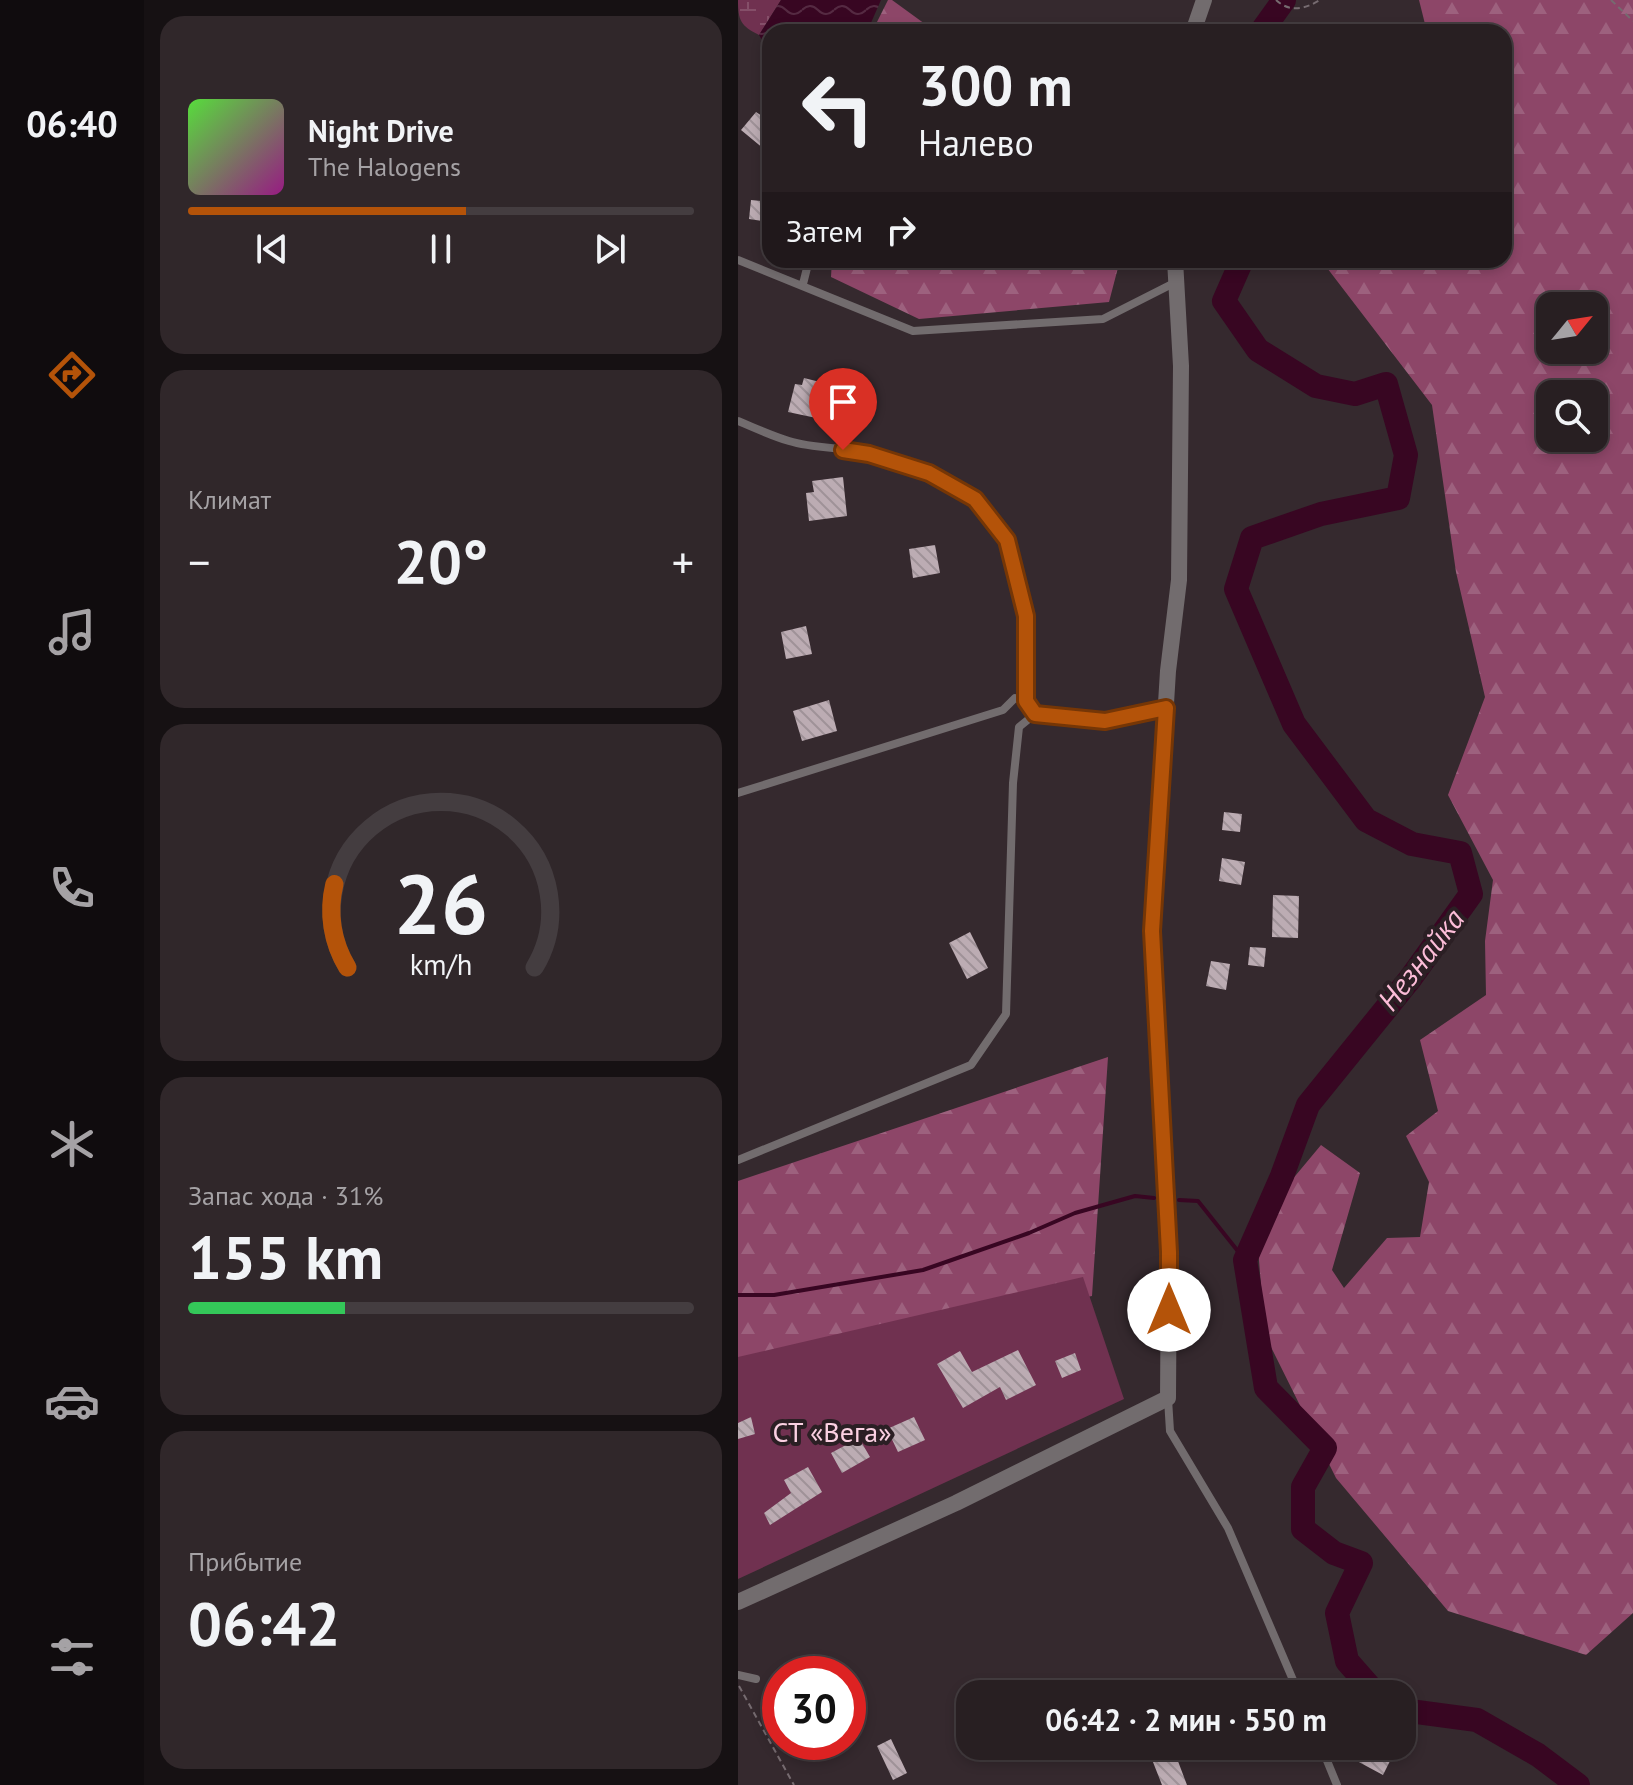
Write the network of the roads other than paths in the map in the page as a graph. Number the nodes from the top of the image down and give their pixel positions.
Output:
1 (1204, 0) edge
2 (1196, 24) edge
3 (738, 260) edge
4 (807, 268) edge
5 (1175, 268) edge
6 (1176, 282) junction
7 (803, 284) junction
8 (738, 421) edge
9 (1026, 701) junction
10 (1166, 708) junction
11 (1035, 714) junction
12 (738, 793) edge
13 (738, 1160) edge
14 (1168, 1398) junction
15 (738, 1602) edge
16 (738, 1675) edge
17 (756, 1679) dead end
18 (1293, 1680) edge
19 (1327, 1760) edge
20 (1337, 1785) edge

1 - 2 street
3 - 7 lane
4 - 7 lane
5 - 6 street
6 - 7 lane
6 - 10 street
8 - 9 lane
9 - 11 lane
9 - 12 lane
10 - 11 lane
10 - 14 street
11 - 13 lane
14 - 15 street
14 - 18 lane
16 - 17 lane
19 - 20 lane

